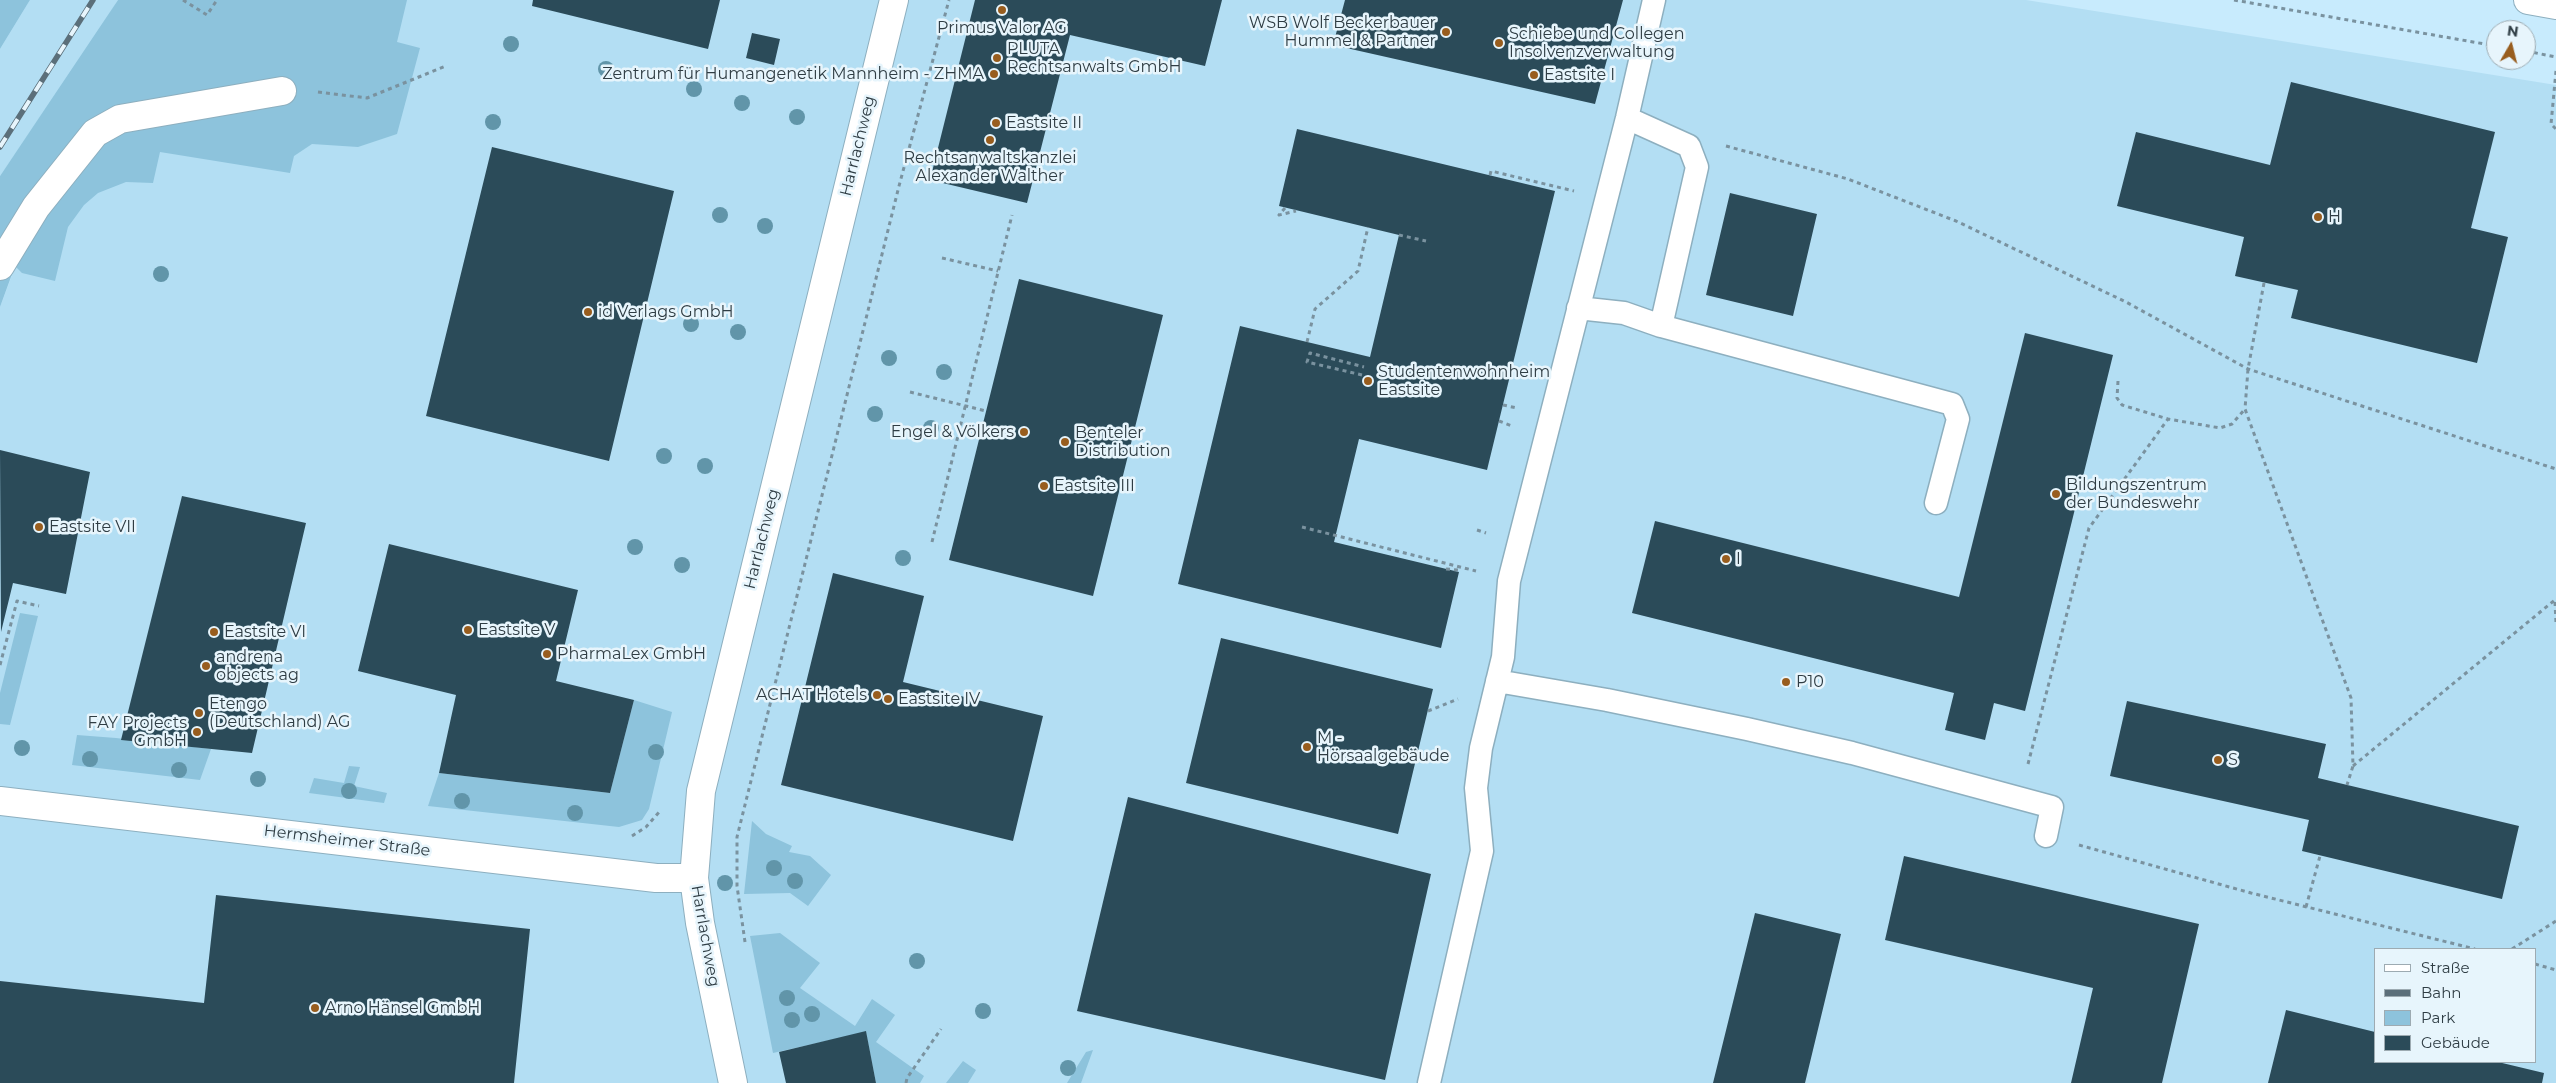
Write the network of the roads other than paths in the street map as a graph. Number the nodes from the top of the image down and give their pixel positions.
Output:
1 (894, 0) edge
2 (1654, 0) edge
3 (2528, 0) edge
4 (2556, 6) edge
5 (282, 91) road end
6 (1628, 118) junction
7 (0, 266) edge
8 (1578, 308) junction
9 (1661, 326) junction
10 (1936, 503) dead end
11 (1497, 681) junction
12 (0, 801) edge
13 (2046, 836) road end
14 (694, 878) junction
15 (733, 1083) edge
16 (1429, 1083) edge

1 - 14 street, Harrlachweg
2 - 6 lane
3 - 4 street
5 - 7 street
6 - 8 lane
6 - 9 lane
8 - 9 lane
8 - 11 lane
9 - 10 lane
11 - 13 lane
11 - 16 lane
12 - 14 street, Hermsheimer Straße
14 - 15 street, Harrlachweg

